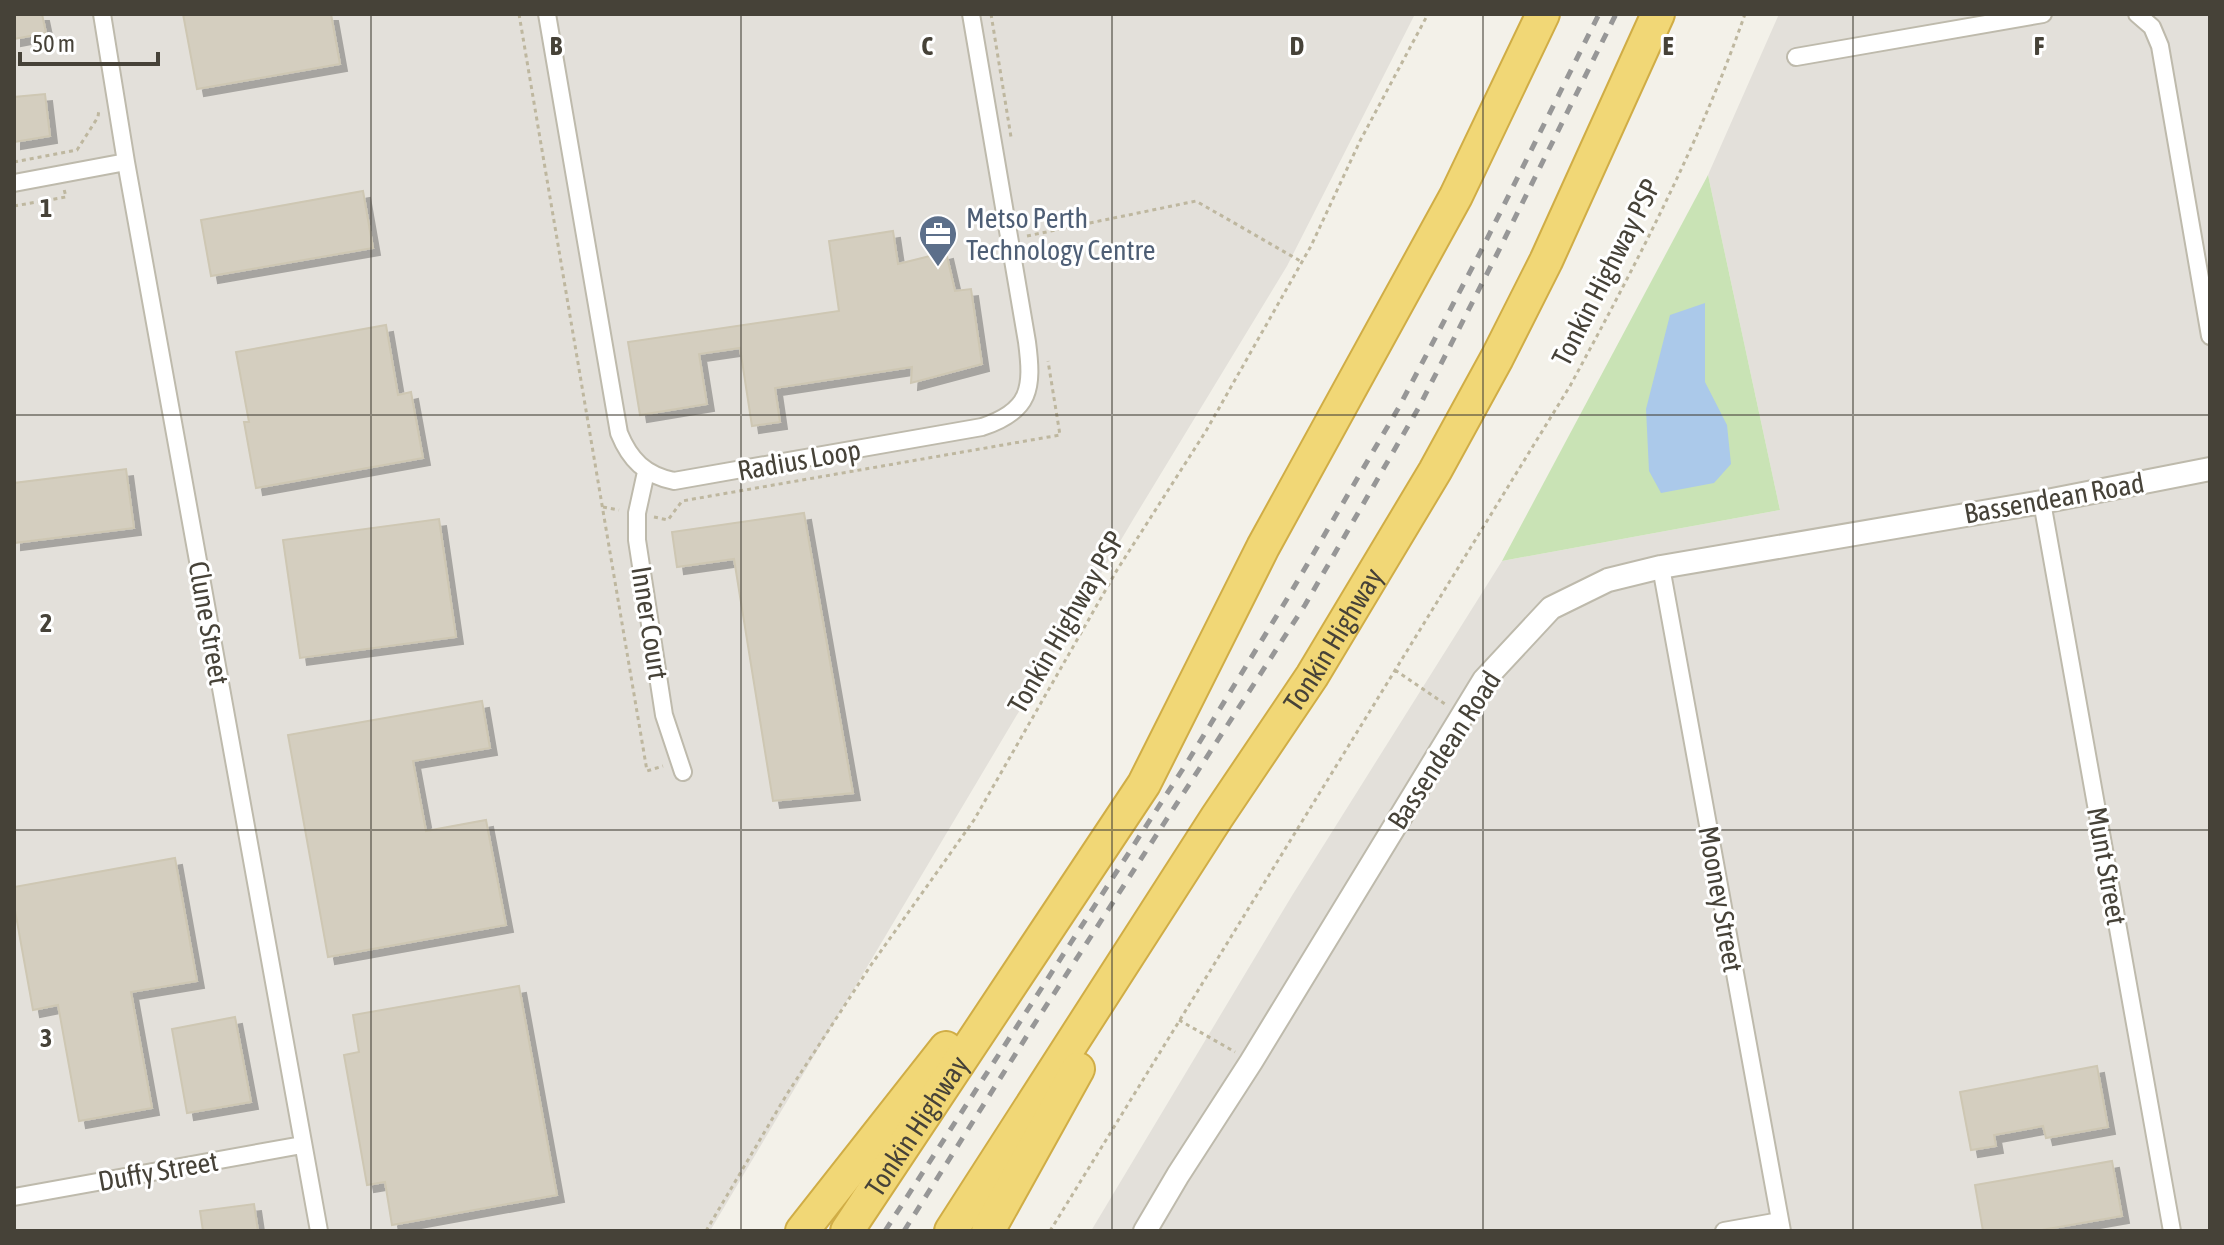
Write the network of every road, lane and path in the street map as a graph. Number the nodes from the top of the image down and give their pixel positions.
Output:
1 (102, 14) edge
2 (519, 14) edge
3 (547, 14) edge
4 (971, 14) edge
5 (991, 14) edge
6 (1428, 14) edge
7 (1543, 14) edge
8 (1658, 14) edge
9 (1745, 14) edge
10 (2043, 14) edge
11 (2137, 14) edge
12 (1796, 57) dead end
13 (99, 105) dead end
14 (1013, 147) dead end
15 (14, 162) edge
16 (126, 162) junction
17 (14, 183) edge
18 (1027, 236) dead end
19 (1302, 262) junction
20 (2210, 336) edge
21 (1047, 358) dead end
22 (2210, 469) edge
23 (646, 472) junction
24 (2042, 502) junction
25 (668, 520) dead end
26 (1263, 547) junction
27 (1661, 567) junction
28 (1395, 670) junction
29 (1462, 715) junction
30 (680, 767) joint
31 (1217, 817) junction
32 (1179, 1020) junction
33 (1251, 1062) junction
34 (302, 1145) junction
35 (14, 1197) edge
36 (1781, 1226) edge
37 (319, 1231) edge
38 (706, 1231) edge
39 (802, 1231) edge
40 (847, 1231) edge
41 (951, 1231) edge
42 (988, 1231) edge
43 (1050, 1231) edge
44 (1145, 1231) edge
45 (1724, 1231) edge
46 (2172, 1231) edge

1 - 16 street, Clune Street
2 - 30 path
3 - 23 street
4 - 23 street, Radius Loop
5 - 14 path
6 - 19 path, Tonkin Highway PSP
7 - 26 highway, Tonkin Highway
8 - 31 highway, Tonkin Highway
9 - 28 path, Tonkin Highway PSP
10 - 12 street
11 - 20 street
13 - 15 path
16 - 17 street
16 - 34 street, Clune Street
18 - 19 path
19 - 38 path, Tonkin Highway PSP
21 - 25 path
22 - 24 street, Bassendean Road
23 - 30 street, Inner Court
24 - 27 street, Bassendean Road
24 - 46 street, Munt Street
26 - 39 highway
26 - 40 highway, Tonkin Highway
27 - 29 street, Bassendean Road
27 - 36 street, Mooney Street
28 - 29 path
28 - 32 path, Tonkin Highway PSP
29 - 33 street, Bassendean Road
31 - 41 highway, Tonkin Highway
31 - 42 highway
32 - 33 path
32 - 43 path, Tonkin Highway PSP
33 - 44 street, Bassendean Road
34 - 35 street, Duffy Street
34 - 37 street, Clune Street
36 - 45 street

